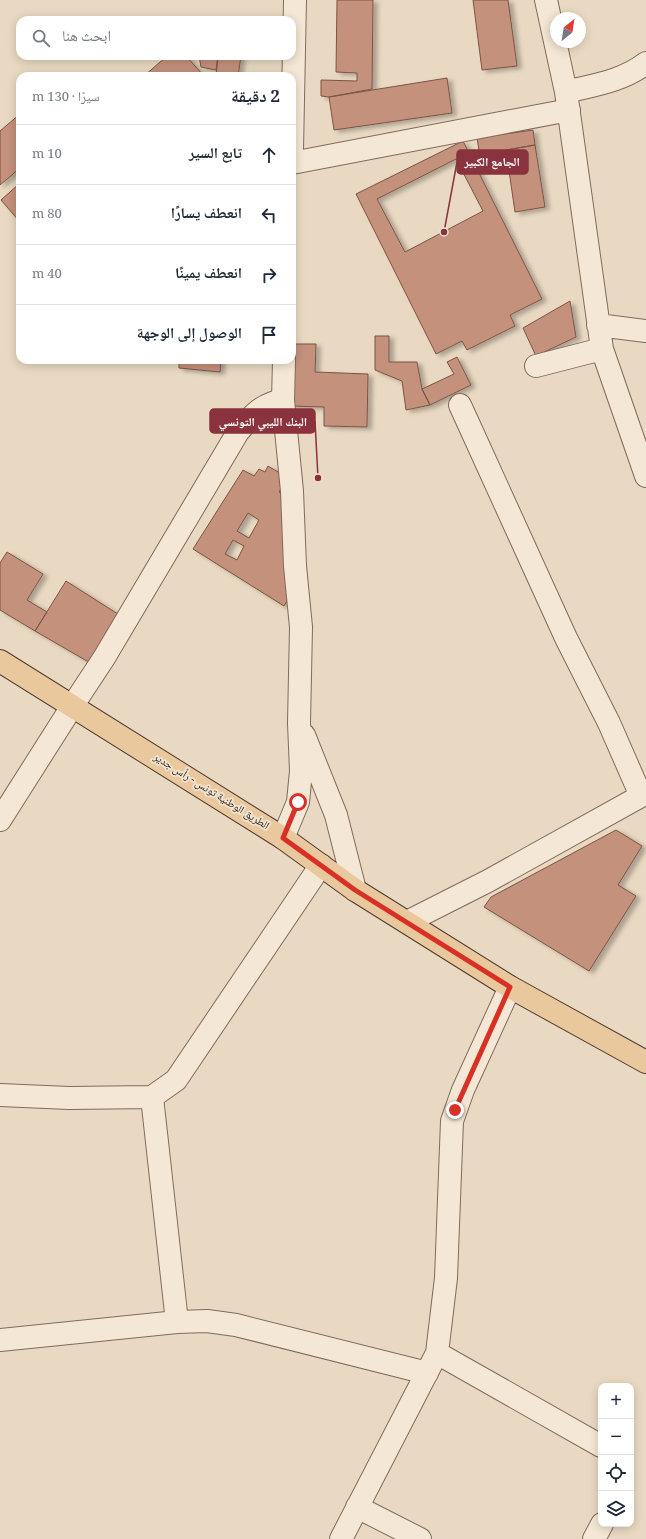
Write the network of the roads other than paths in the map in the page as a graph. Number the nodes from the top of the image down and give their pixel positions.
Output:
1 (295, 0) edge
2 (546, 0) edge
3 (295, 16) edge
4 (294, 60) edge
5 (646, 63) edge
6 (294, 72) edge
7 (567, 101) junction
8 (296, 162) edge
9 (598, 325) junction
10 (646, 331) edge
11 (602, 349) junction
12 (284, 364) edge
13 (536, 366) dead end
14 (283, 400) junction
15 (460, 405) dead end
16 (646, 476) edge
17 (0, 661) edge
18 (73, 705) junction
19 (299, 723) junction
20 (644, 797) edge
21 (0, 820) edge
22 (283, 838) junction
23 (320, 865) junction
24 (355, 890) junction
25 (407, 922) junction
26 (510, 987) junction
27 (646, 1062) edge
28 (0, 1095) edge
29 (152, 1096) junction
30 (177, 1322) junction
31 (0, 1340) edge
32 (436, 1353) junction
33 (427, 1373) junction
34 (598, 1444) edge
35 (357, 1507) junction
36 (600, 1527) edge
37 (341, 1539) edge
38 (420, 1539) edge
39 (594, 1539) edge

1 - 3 street
2 - 7 street
4 - 6 street
5 - 7 street
7 - 8 street
7 - 9 street
9 - 10 street
9 - 11 street
11 - 13 street
11 - 16 street
12 - 14 street
14 - 18 street
14 - 19 street
15 - 20 street
17 - 18 main road, الطريق الوطنية تونس - رأس جدير
18 - 21 street
18 - 22 main road, الطريق الوطنية تونس - رأس جدير
19 - 22 street
19 - 24 street
20 - 25 street
22 - 23 main road, الطريق الوطنية تونس - رأس جدير
23 - 24 main road, الطريق الوطنية تونس - رأس جدير
23 - 29 street
24 - 25 main road, الطريق الوطنية تونس - رأس جدير
25 - 26 main road, الطريق الوطنية تونس - رأس جدير
26 - 27 main road, الطريق الوطنية تونس - رأس جدير
26 - 32 street
28 - 29 street
29 - 30 street
30 - 31 street
30 - 33 street
32 - 33 street
32 - 34 street
33 - 35 street
35 - 37 street
35 - 38 street
36 - 39 street

